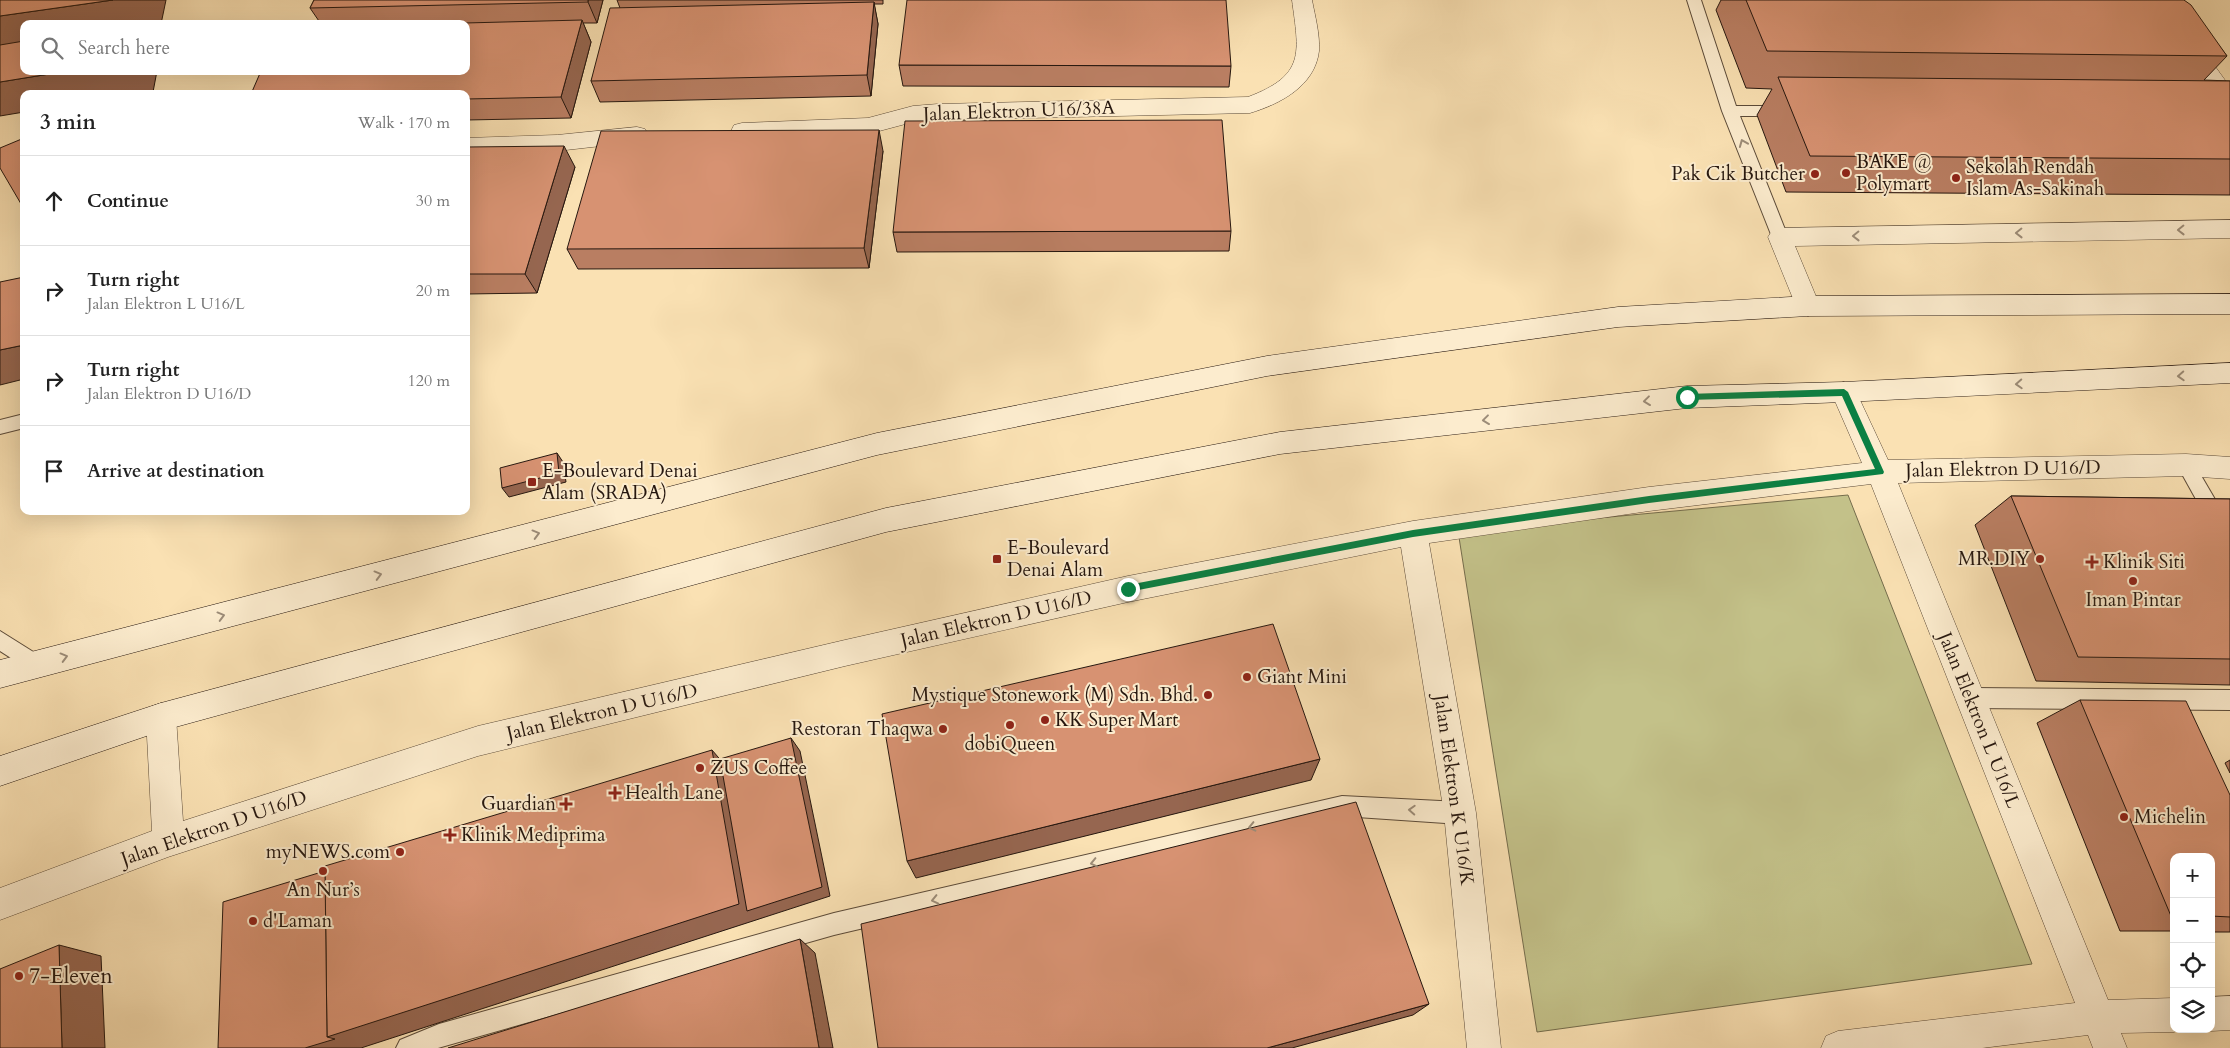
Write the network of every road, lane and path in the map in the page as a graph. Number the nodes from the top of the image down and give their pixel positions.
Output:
1 (1302, 0) edge
2 (1694, 0) edge
3 (2174, 30) edge
4 (2227, 107) edge
5 (1730, 111) junction
6 (1800, 111) edge
7 (726, 132) edge
8 (658, 134) edge
9 (470, 146) edge
10 (2230, 230) edge
11 (1780, 237) junction
12 (2230, 304) edge
13 (1808, 306) junction
14 (2230, 374) edge
15 (1844, 392) junction
16 (20, 422) edge
17 (0, 427) edge
18 (2186, 465) junction
19 (2230, 468) edge
20 (1880, 472) junction
21 (1413, 533) junction
22 (2230, 542) edge
23 (0, 640) edge
24 (36, 665) junction
25 (0, 674) edge
26 (1970, 698) junction
27 (2230, 700) edge
28 (161, 717) junction
29 (0, 771) edge
30 (1460, 813) junction
31 (168, 841) junction
32 (0, 904) edge
33 (2230, 1013) edge
34 (2215, 1014) edge
35 (2170, 1016) edge
36 (2105, 1033) edge
37 (408, 1048) edge
38 (1484, 1048) edge
39 (1838, 1048) edge

1 - 7 street, Jalan Elektron U16/38A
2 - 5 lane
3 - 4 street
5 - 6 lane
11 -> 5 lane
8 - 9 street
10 -> 11 street
11 - 13 street
12 - 13 street
24 -> 13 street
14 -> 15 street
15 - 20 street, Jalan Elektron L U16/L
15 -> 28 street
16 - 17 lane
18 - 19 street, Jalan Elektron D U16/D
18 - 20 street, Jalan Elektron D U16/D
18 - 22 lane
20 - 21 street, Jalan Elektron D U16/D
20 - 26 street, Jalan Elektron L U16/L
21 - 30 street, Jalan Elektron K U16/K
21 - 31 street, Jalan Elektron D U16/D
23 - 24 lane
24 - 25 street
26 - 27 lane
26 - 36 street, Jalan Elektron L U16/L
28 - 29 street
28 - 31 street
30 -> 37 lane
30 - 38 street, Jalan Elektron K U16/K
31 - 32 street, Jalan Elektron D U16/D
33 - 34 street
35 - 36 street
36 - 39 street

